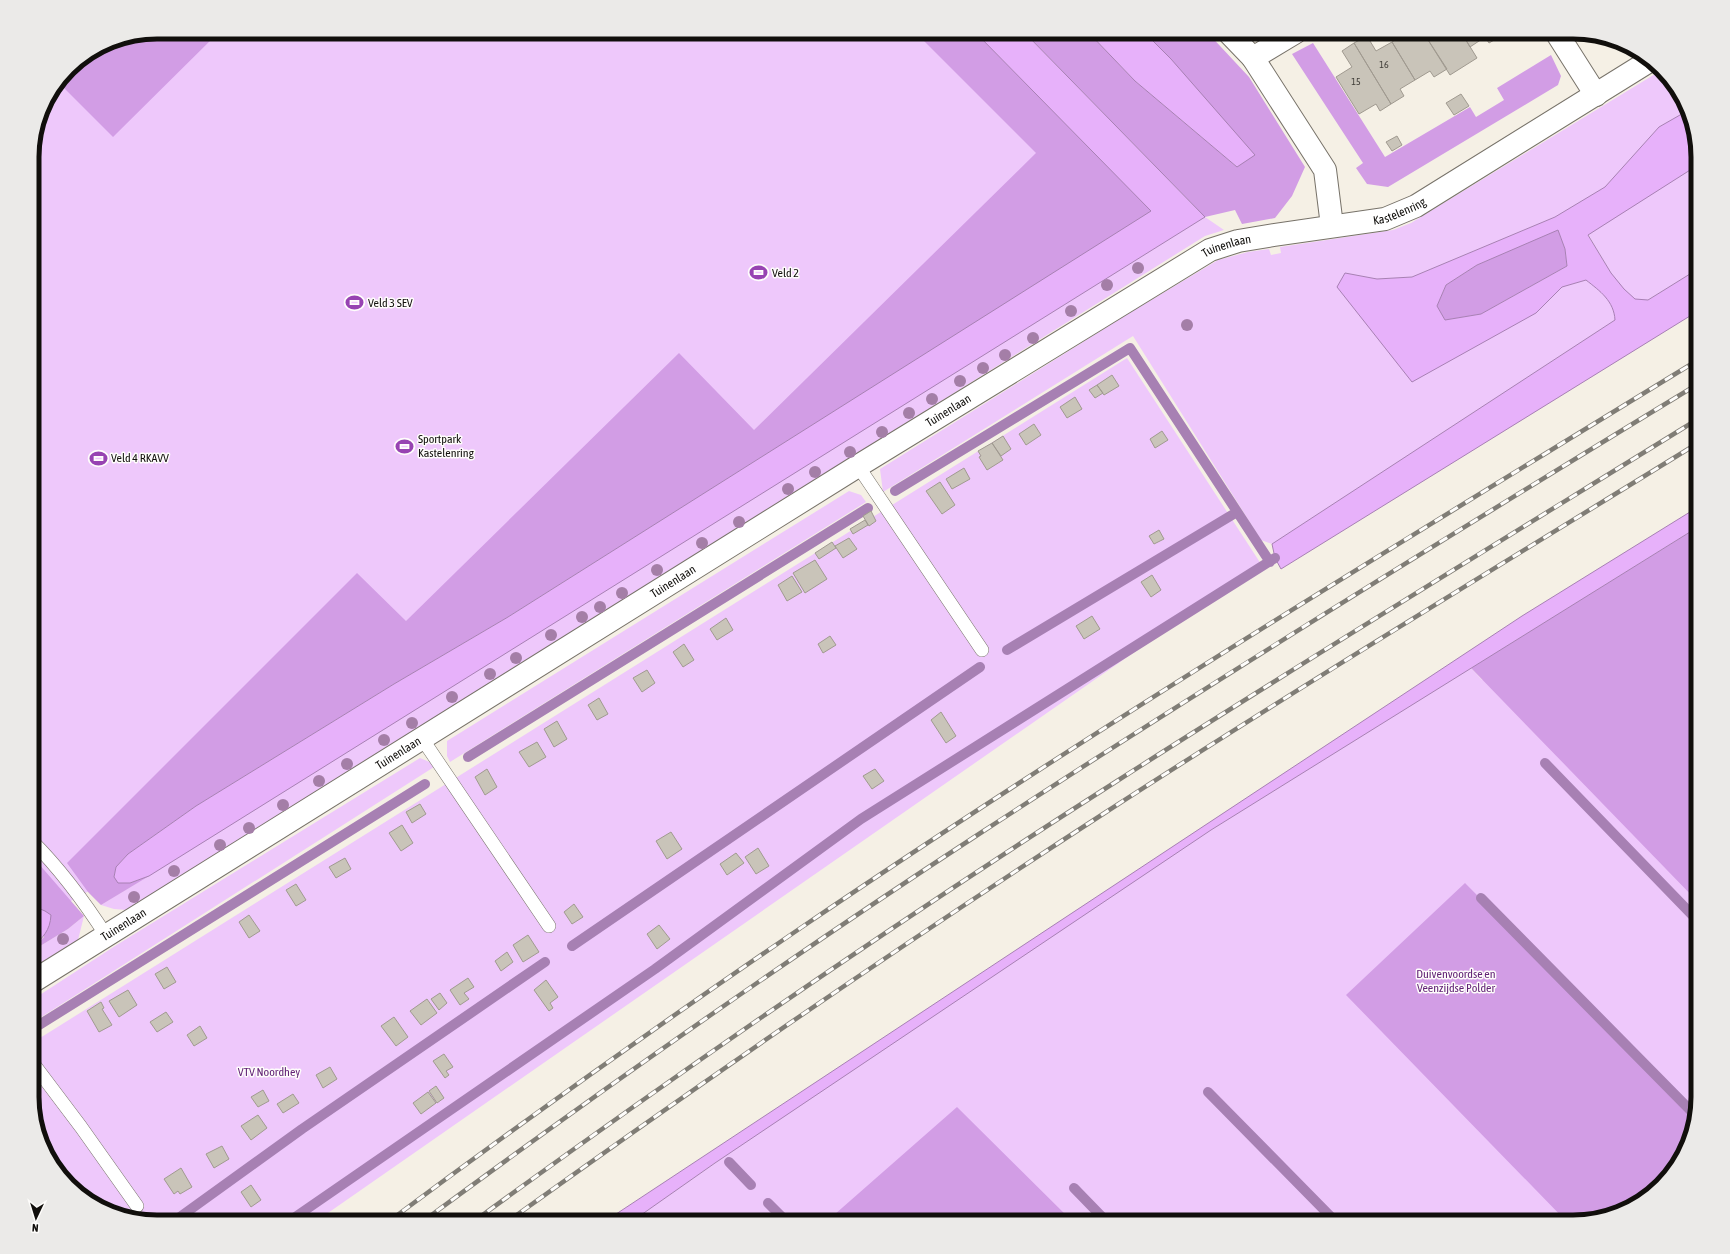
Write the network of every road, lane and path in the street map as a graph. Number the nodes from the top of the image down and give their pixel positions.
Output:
1 (1235, 39) edge
2 (1284, 39) edge
3 (1560, 39) edge
4 (1253, 58) junction
5 (1646, 63) edge
6 (1596, 95) junction
7 (1332, 226) junction
8 (858, 466) junction
9 (982, 650) dead end
10 (423, 740) junction
11 (39, 848) edge
12 (548, 926) dead end
13 (107, 937) junction
14 (39, 978) edge
15 (39, 1071) edge
16 (138, 1206) dead end

1 - 4 street
2 - 4 street
3 - 6 street
4 - 7 street
5 - 6 street, Kastelenring
6 - 7 street, Kastelenring
7 - 8 street, Tuinenlaan
8 - 9 lane
8 - 10 street, Tuinenlaan
10 - 12 lane
10 - 13 street, Tuinenlaan
11 - 13 lane
13 - 14 street, Tuinenlaan
15 - 16 lane

